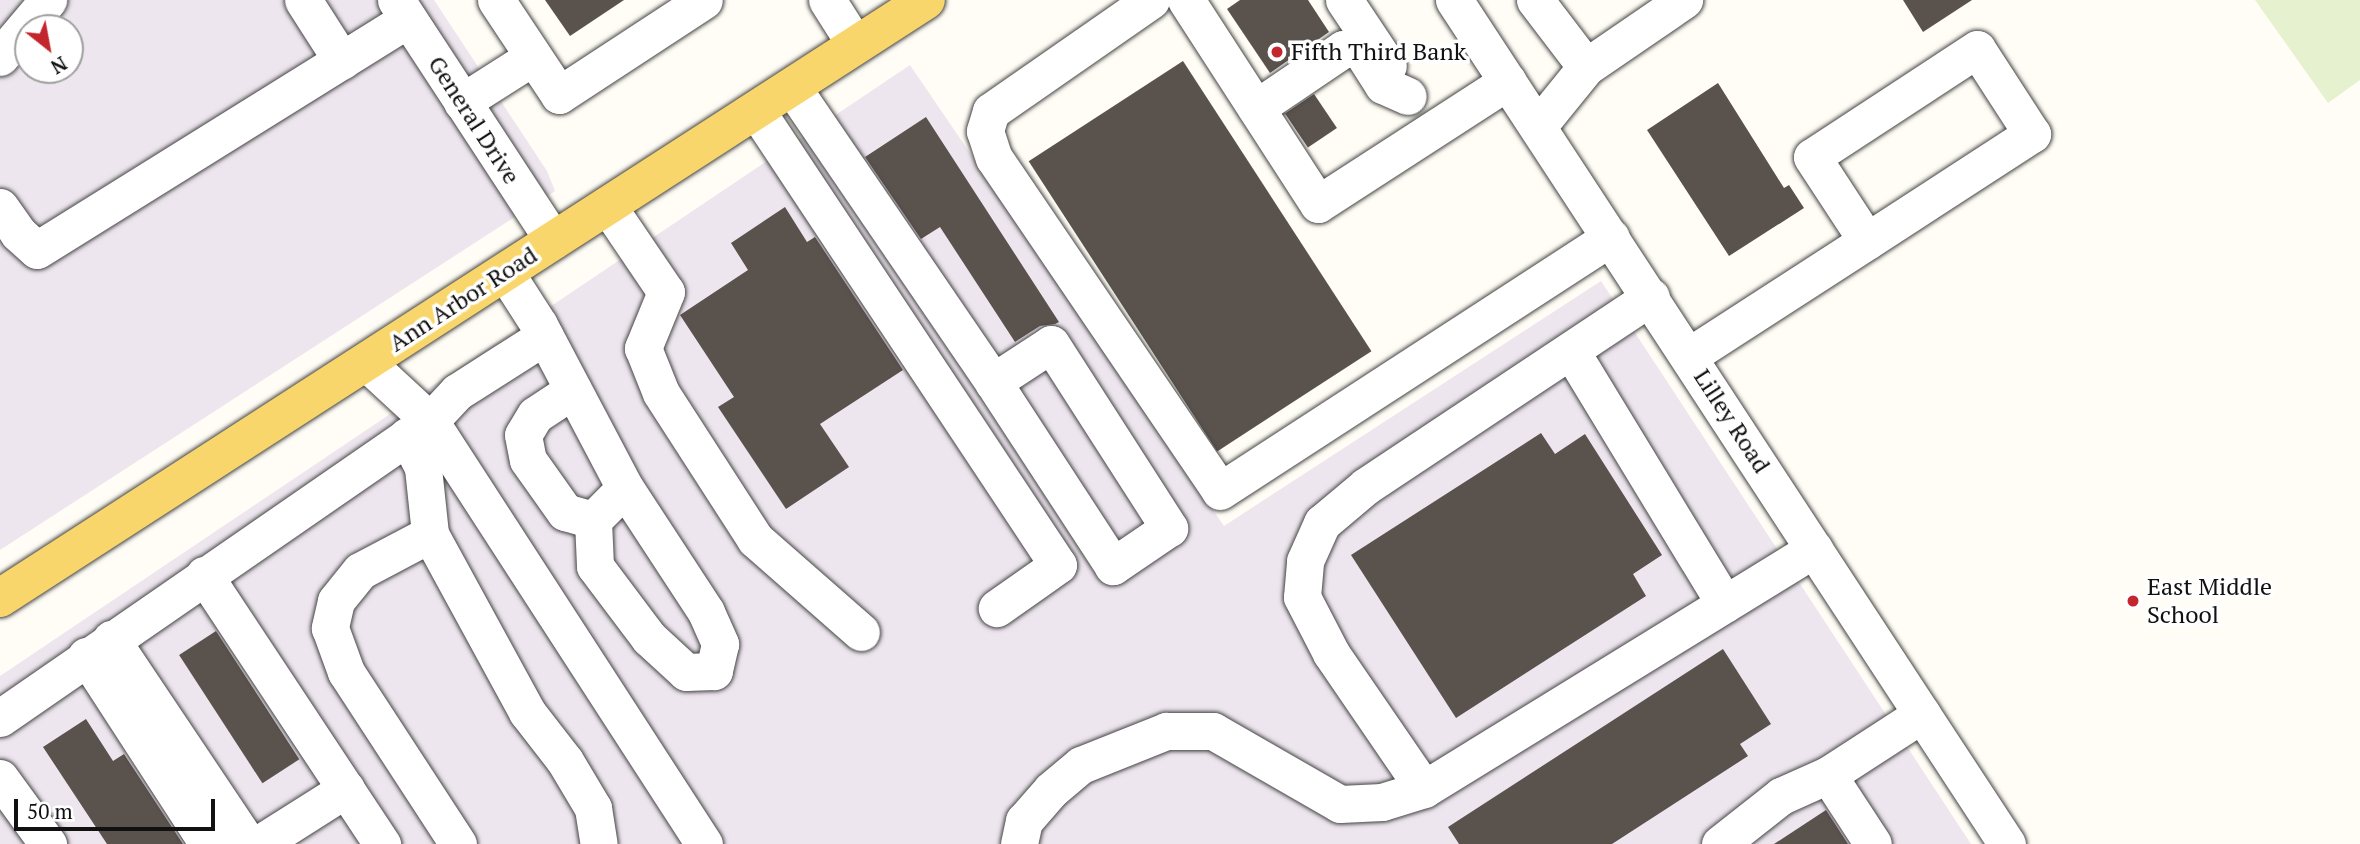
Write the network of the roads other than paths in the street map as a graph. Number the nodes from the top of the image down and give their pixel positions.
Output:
1 (48, 0) edge
2 (303, 0) edge
3 (496, 0) edge
4 (704, 0) edge
5 (827, 0) edge
6 (926, 0) edge
7 (1186, 0) edge
8 (1344, 0) edge
9 (1454, 0) edge
10 (1684, 0) edge
11 (1537, 1) edge
12 (1133, 5) edge
13 (402, 9) edge
14 (855, 44) junction
15 (0, 57) edge
16 (533, 57) junction
17 (342, 61) junction
18 (1586, 67) junction
19 (1508, 81) junction
20 (792, 87) junction
21 (1408, 96) junction
22 (463, 102) junction
23 (1256, 108) junction
24 (756, 110) junction
25 (1538, 126) junction
26 (1431, 131) junction
27 (607, 205) junction
28 (0, 206) edge
29 (1611, 237) junction
30 (552, 240) junction
31 (1867, 241) junction
32 (505, 272) junction
33 (1651, 297) junction
34 (545, 336) junction
35 (1571, 351) junction
36 (1689, 356) junction
37 (366, 362) junction
38 (993, 382) junction
39 (573, 390) junction
40 (419, 429) junction
41 (625, 488) junction
42 (593, 520) junction
43 (430, 534) junction
44 (1814, 549) junction
45 (204, 575) junction
46 (0, 598) edge
47 (1725, 604) junction
48 (997, 608) dead end
49 (861, 632) dead end
50 (98, 647) junction
51 (1922, 714) junction
52 (0, 718) edge
53 (1828, 775) junction
54 (0, 778) edge
55 (346, 789) junction
56 (1424, 789) junction
57 (48, 844) edge
58 (208, 844) edge
59 (248, 844) edge
60 (259, 844) edge
61 (382, 844) edge
62 (458, 844) edge
63 (599, 844) edge
64 (704, 844) edge
65 (1019, 844) edge
66 (1720, 844) edge
67 (1873, 844) edge
68 (2007, 844) edge

1 - 15 street
2 - 17 street
3 - 16 street
4 - 16 street
5 - 14 street
6 - 14 main road, Ann Arbor Road
7 - 23 street
8 - 21 street
9 - 19 street, Lilley Road
10 - 18 street
11 - 18 street
12 - 29 street
13 - 17 street
13 - 22 street, General Drive
14 - 20 main road, Ann Arbor Road
16 - 22 street
17 - 28 street
18 - 25 street
19 - 25 street, Lilley Road
19 - 26 street
20 - 24 main road, Ann Arbor Road
20 - 38 street
21 - 23 street
21 - 26 street
22 - 30 street, General Drive
23 - 26 street
24 - 27 main road, Ann Arbor Road
24 - 48 street
25 - 29 street, Lilley Road
27 - 30 main road, Ann Arbor Road
27 - 49 street
29 - 33 street, Lilley Road
30 - 32 main road, Ann Arbor Road
31 - 31 street
31 - 36 street
32 - 34 street
32 - 37 main road, Ann Arbor Road
33 - 35 street
33 - 36 street, Lilley Road
34 - 39 street
34 - 40 street
35 - 47 street
35 - 56 street
36 - 44 street, Lilley Road
37 - 40 street
37 - 46 main road, Ann Arbor Road
38 - 38 street
39 - 41 street
39 - 42 street
40 - 43 street
40 - 45 street
40 - 64 street
41 - 42 street
41 - 42 street
43 - 62 street
43 - 63 street
44 - 47 street
44 - 51 street, Lilley Road
45 - 50 street
45 - 55 street
47 - 56 street
50 - 52 street
50 - 58 street
50 - 59 street
51 - 53 street
51 - 68 street, Lilley Road
53 - 66 street
53 - 67 street
54 - 57 street
55 - 60 street
55 - 61 street
56 - 65 street

